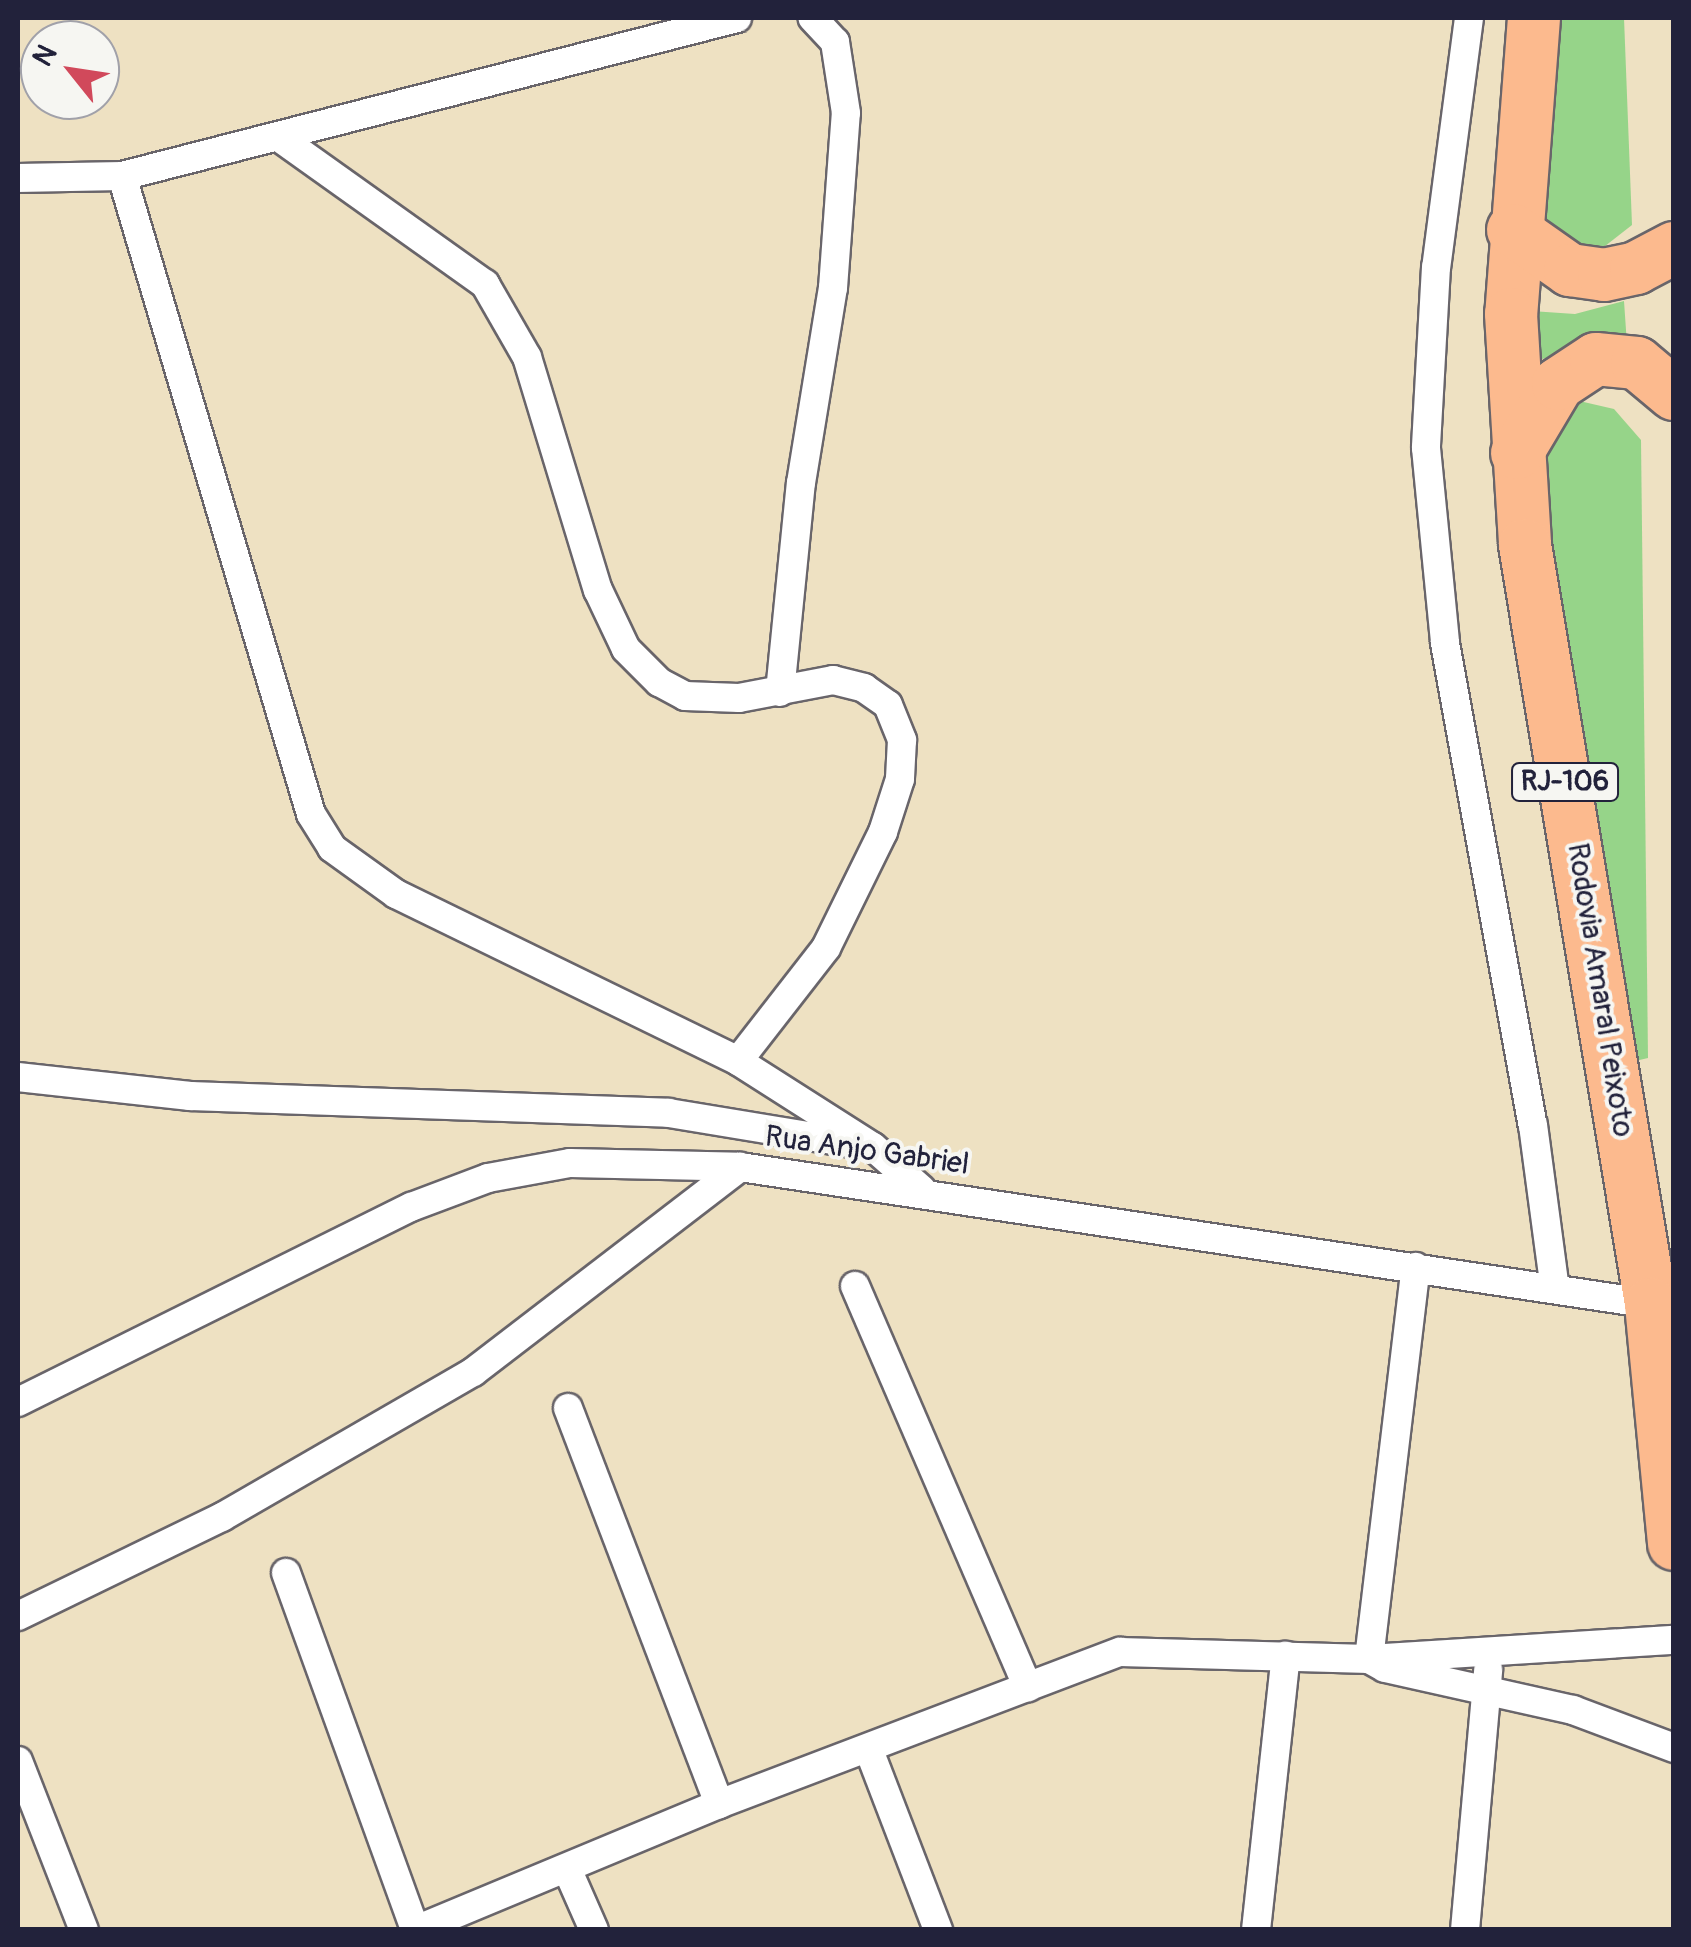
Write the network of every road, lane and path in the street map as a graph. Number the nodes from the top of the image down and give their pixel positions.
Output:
1 (737, 18) edge
2 (813, 18) edge
3 (1470, 18) edge
4 (1534, 18) edge
5 (280, 138) junction
6 (122, 176) junction
7 (18, 178) edge
8 (1513, 230) junction
9 (1674, 248) edge
10 (1674, 394) edge
11 (1517, 453) junction
12 (780, 692) junction
13 (738, 1061) junction
14 (18, 1076) edge
15 (873, 1147) junction
16 (740, 1166) junction
17 (921, 1189) junction
18 (1416, 1267) junction
19 (854, 1286) dead end
20 (1555, 1289) junction
21 (1651, 1304) junction
22 (18, 1402) edge
23 (568, 1408) dead end
24 (1674, 1544) edge
25 (286, 1573) dead end
26 (18, 1616) edge
27 (1674, 1640) edge
28 (1489, 1653) junction
29 (1286, 1656) junction
30 (1369, 1658) junction
31 (1028, 1686) junction
32 (1486, 1688) junction
33 (1674, 1748) edge
34 (868, 1750) junction
35 (18, 1761) edge
36 (719, 1804) junction
37 (568, 1871) junction
38 (84, 1930) edge
39 (416, 1930) edge
40 (594, 1930) edge
41 (938, 1930) edge
42 (1256, 1930) edge
43 (1464, 1930) edge

1 - 5 street
2 - 12 street
3 - 20 street
4 - 8 highway, Rodovia Amaral Peixoto / RJ-106
5 - 6 street
5 - 12 street
6 - 7 street
6 - 13 street
8 - 9 highway
8 - 11 highway, Rodovia Amaral Peixoto / RJ-106
10 - 11 highway
11 - 21 highway, Rodovia Amaral Peixoto / RJ-106
12 - 13 street
13 - 15 street
14 - 15 street
15 - 17 street
16 - 17 street, Rua Anjo Gabriel
16 - 22 street
16 - 26 street, Rua Anjo Gabriel
17 - 18 street, Rua Anjo Gabriel
18 - 20 street, Rua Anjo Gabriel
18 - 30 street
19 - 31 street
20 - 21 street, Rua Anjo Gabriel
21 - 24 highway, Rodovia Amaral Peixoto / RJ-106
23 - 36 street
25 - 39 street
27 - 28 street
28 - 30 street
28 - 32 street
29 - 30 street
29 - 31 street
29 - 42 street
30 - 32 street
31 - 34 street
32 - 33 street
32 - 43 street
34 - 36 street
34 - 41 street
35 - 38 street
36 - 37 street
37 - 39 street
37 - 40 street

